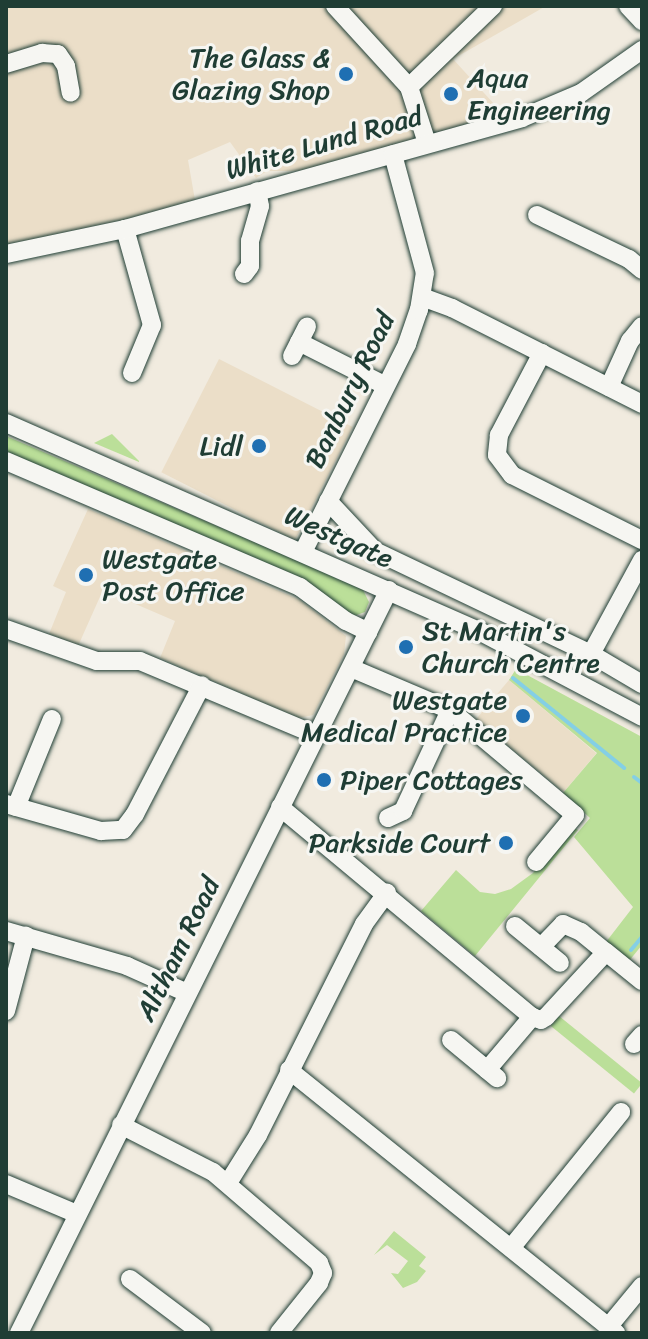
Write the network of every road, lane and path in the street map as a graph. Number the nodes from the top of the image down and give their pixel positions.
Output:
1 (335, 6) edge
2 (493, 6) edge
3 (628, 6) edge
4 (642, 21) edge
5 (642, 50) edge
6 (6, 64) edge
7 (409, 87) junction
8 (71, 93) dead end
9 (427, 143) junction
10 (393, 154) junction
11 (257, 191) junction
12 (537, 215) dead end
13 (125, 229) junction
14 (6, 254) edge
15 (642, 270) edge
16 (250, 271) dead end
17 (422, 297) junction
18 (642, 326) edge
19 (299, 342) dead end
20 (542, 353) junction
21 (132, 373) dead end
22 (386, 386) junction
23 (609, 387) junction
24 (642, 404) edge
25 (6, 423) edge
26 (6, 461) edge
27 (328, 501) junction
28 (642, 540) edge
29 (303, 552) junction
30 (642, 560) edge
31 (389, 590) junction
32 (6, 629) edge
33 (369, 632) junction
34 (591, 654) junction
35 (351, 668) junction
36 (642, 684) edge
37 (202, 685) junction
38 (450, 710) junction
39 (642, 717) edge
40 (52, 719) dead end
41 (316, 735) junction
42 (11, 805) edge
43 (280, 807) junction
44 (388, 818) dead end
45 (536, 862) dead end
46 (387, 892) junction
47 (515, 926) dead end
48 (6, 931) edge
49 (26, 936) junction
50 (541, 947) junction
51 (606, 952) junction
52 (560, 963) dead end
53 (642, 981) edge
54 (187, 993) junction
55 (6, 1011) edge
56 (532, 1017) junction
57 (451, 1040) dead end
58 (289, 1070) junction
59 (621, 1112) dead end
60 (121, 1125) junction
61 (228, 1183) junction
62 (6, 1184) edge
63 (77, 1214) junction
64 (511, 1248) junction
65 (130, 1279) dead end
66 (642, 1286) edge
67 (612, 1330) edge
68 (19, 1333) edge
69 (202, 1333) edge
70 (279, 1333) edge

1 - 7 street
2 - 7 street
3 - 4 street
5 - 9 street, White Lund Road
6 - 8 street
7 - 9 street
9 - 10 street, White Lund Road
10 - 11 street, White Lund Road
10 - 17 street, Banbury Road
11 - 13 street, White Lund Road
11 - 16 street
12 - 15 street
13 - 14 street, White Lund Road
13 - 21 street
17 - 20 street
17 - 22 street, Banbury Road
18 - 23 street
19 - 22 street
20 - 23 street
20 - 28 street
22 - 27 street, Banbury Road
23 - 24 street
25 - 29 street, Westgate
26 - 33 street
27 - 29 street, Banbury Road
27 - 34 street
29 - 31 street, Westgate
30 - 34 street
31 - 33 street, Altham Road
31 - 39 street, Westgate
32 - 37 street
33 - 35 street, Altham Road
34 - 36 street
35 - 38 street
35 - 41 street, Altham Road
37 - 41 street
37 - 42 street
38 - 44 street
38 - 45 street
40 - 42 street
41 - 43 street, Altham Road
43 - 46 street
43 - 54 street, Altham Road
46 - 56 street
46 - 58 street
47 - 50 street
48 - 49 street
49 - 54 street
49 - 55 street
50 - 51 street
50 - 52 street
51 - 53 street
51 - 56 street
54 - 60 street, Altham Road
56 - 57 street
58 - 61 street
58 - 64 street
59 - 64 street
60 - 61 street
60 - 63 street, Altham Road
61 - 70 street
62 - 63 street
63 - 68 street, Altham Road
64 - 67 street
65 - 69 street
66 - 67 street

